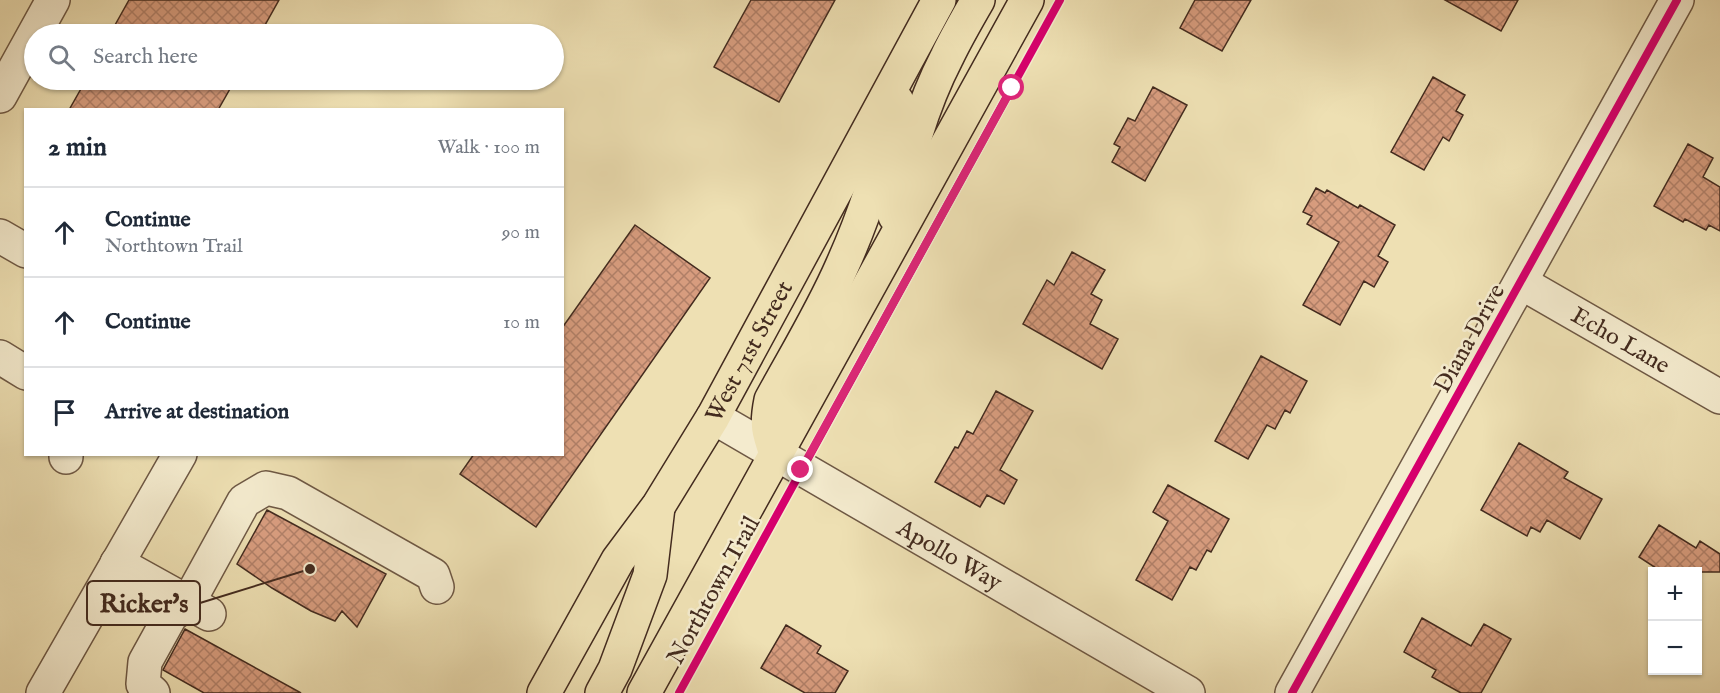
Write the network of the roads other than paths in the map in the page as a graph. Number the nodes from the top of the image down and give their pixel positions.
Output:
1 (53, 0) edge
2 (939, 0) edge
3 (978, 0) edge
4 (1027, 0) edge
5 (1677, 0) edge
6 (40, 24) edge
7 (24, 53) edge
8 (909, 54) junction
9 (0, 96) edge
10 (0, 236) edge
11 (24, 250) edge
12 (887, 253) junction
13 (1522, 283) junction
14 (0, 357) edge
15 (24, 372) edge
16 (1720, 397) edge
17 (713, 417) junction
18 (776, 454) junction
19 (179, 456) edge
20 (659, 505) junction
21 (117, 563) junction
22 (436, 587) dead end
23 (199, 608) junction
24 (43, 693) edge
25 (153, 693) edge
26 (544, 693) edge
27 (602, 693) edge
28 (644, 693) edge
29 (1188, 693) edge
30 (1292, 693) edge

1 - 6 street
2 - 8 main road, West 71st Street
3 - 12 main road
4 - 12 main road
5 - 13 street, Diana Drive
7 - 9 street
8 - 17 main road, West 71st Street
8 - 18 main road
10 - 11 street
12 - 18 main road
13 - 16 street, Echo Lane
13 - 30 street, Diana Drive
14 - 15 street
17 - 18 street, Apollo Way
17 - 20 main road, West 71st Street
18 - 28 main road
18 - 29 street, Apollo Way
19 - 21 street
20 - 26 main road, West 71st Street
20 - 27 main road
21 - 23 street
21 - 24 street
22 - 23 street
23 - 25 street

